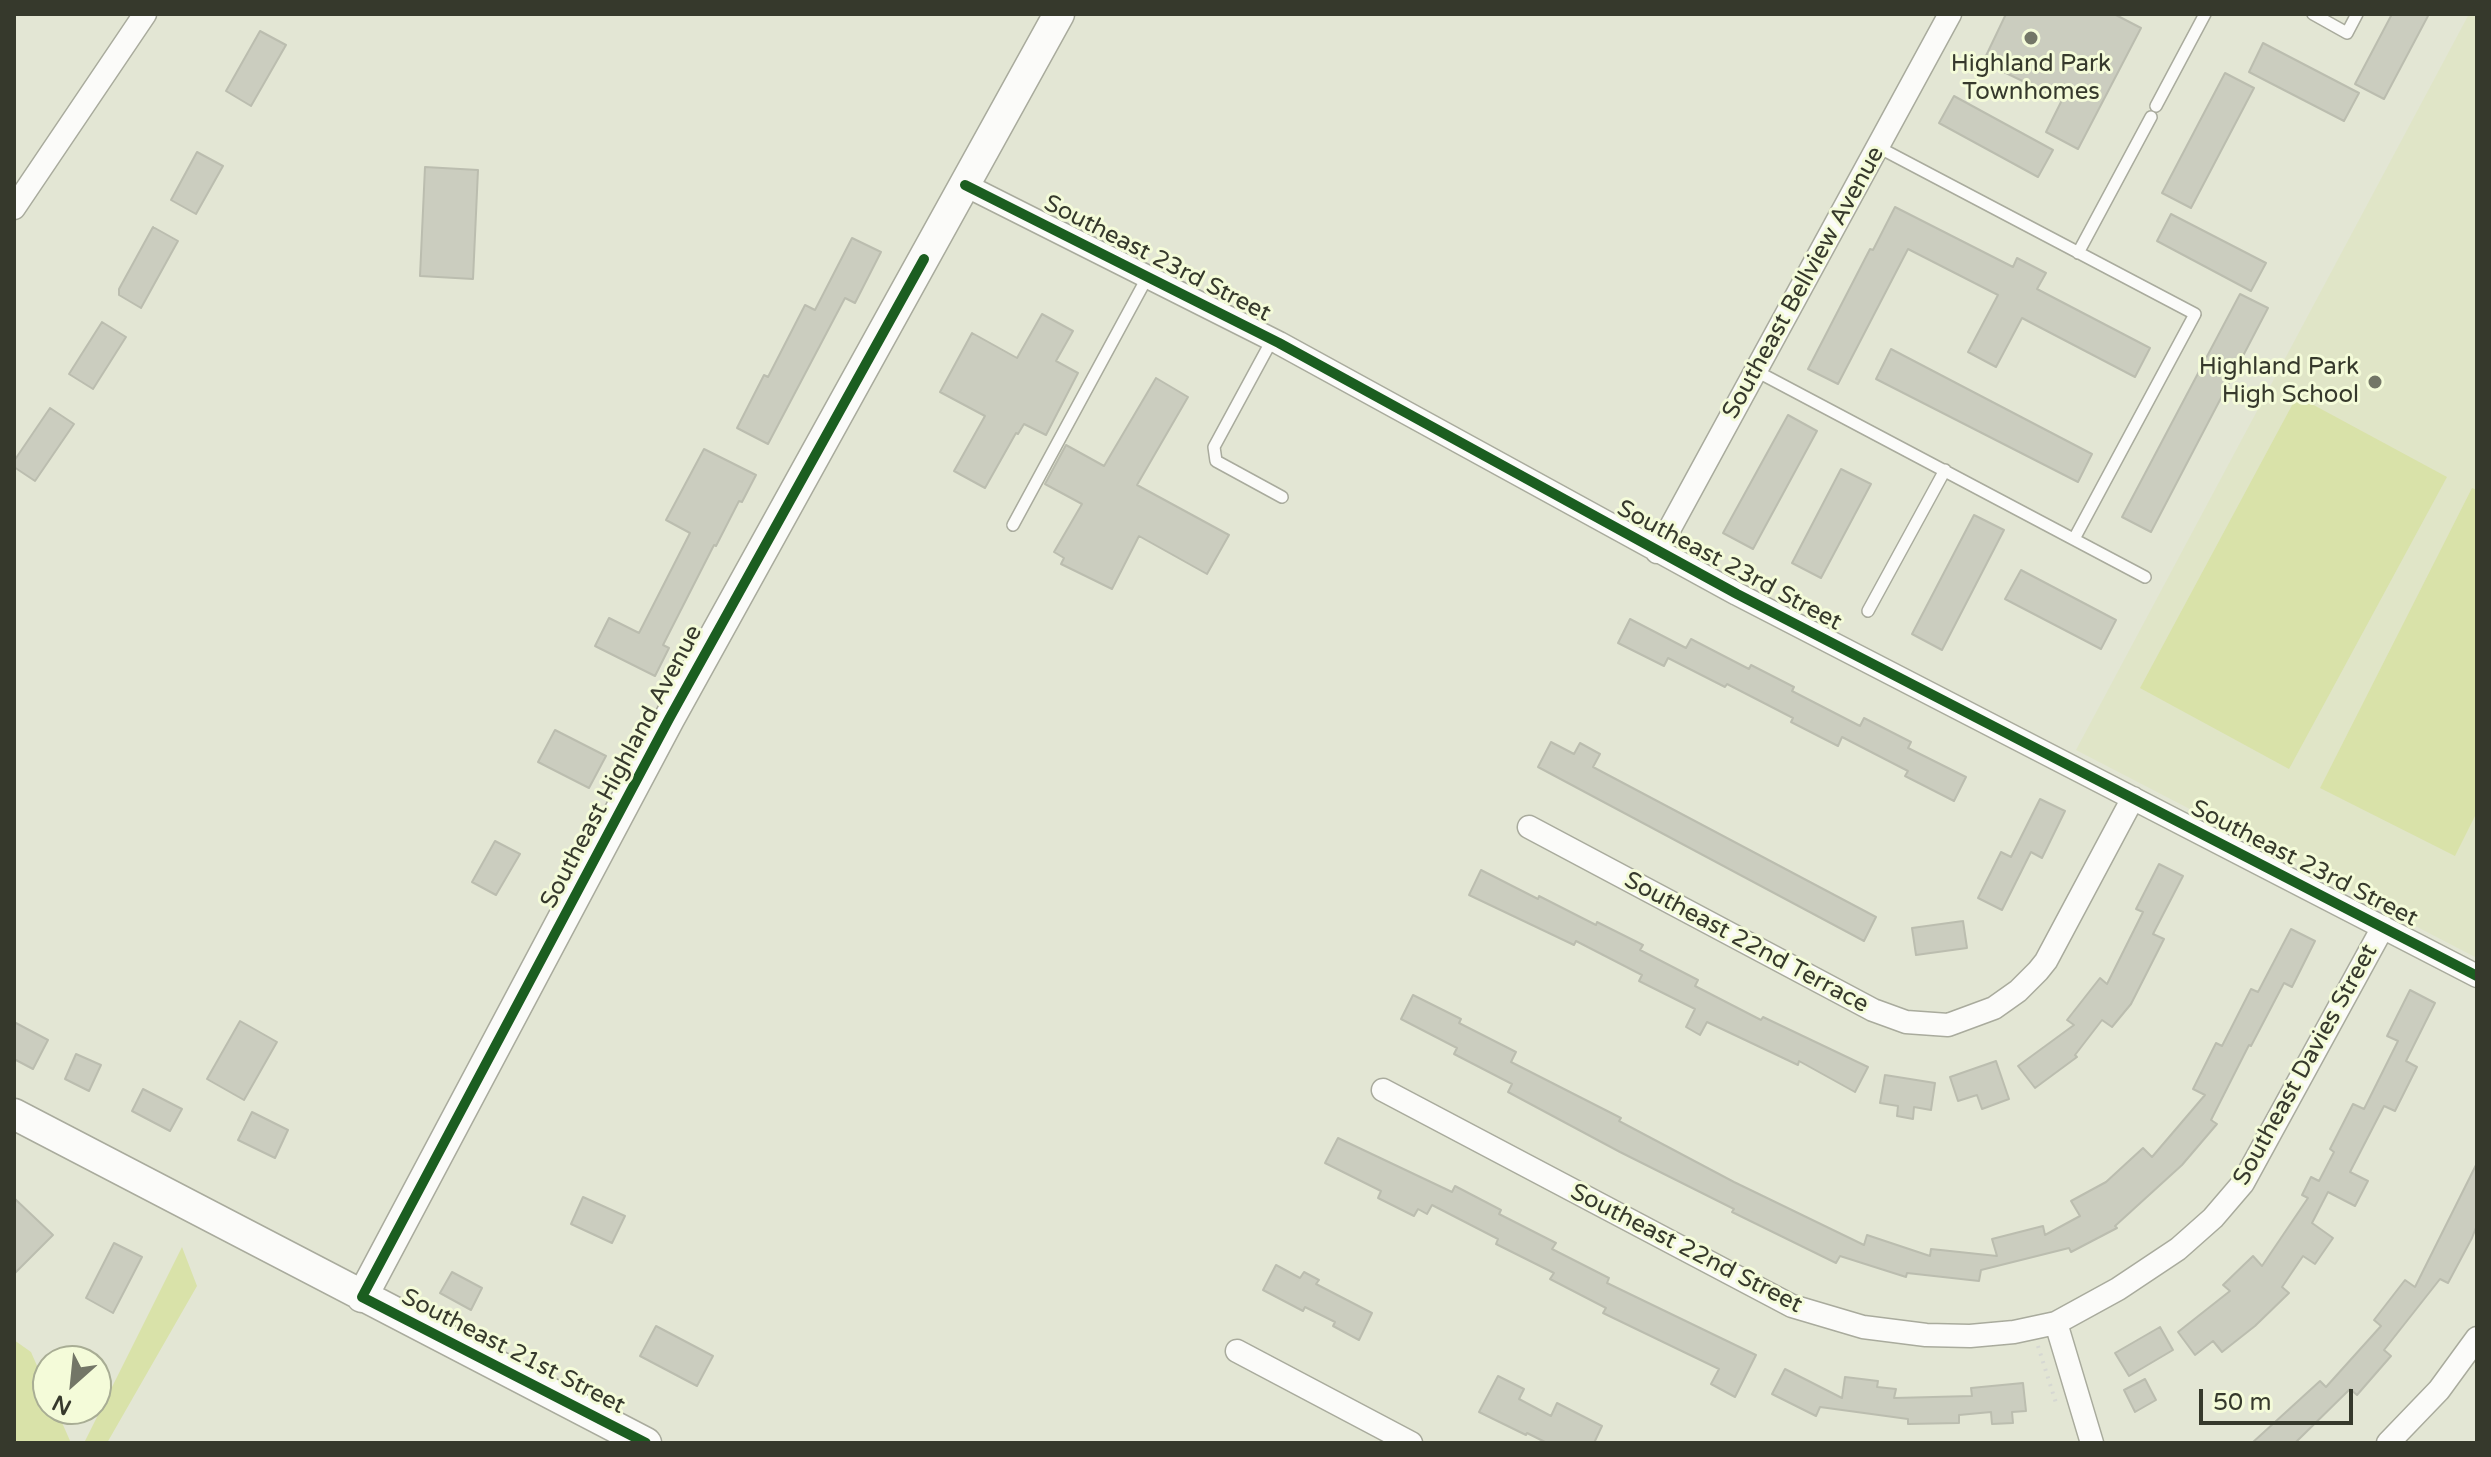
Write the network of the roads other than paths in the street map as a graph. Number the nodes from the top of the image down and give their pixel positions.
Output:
1 (145, 14) edge
2 (1059, 14) edge
3 (1950, 14) edge
4 (2205, 14) edge
5 (2313, 14) edge
6 (2357, 14) edge
7 (1878, 147) junction
8 (965, 185) junction
9 (14, 208) edge
10 (2078, 253) junction
11 (1148, 276) junction
12 (1272, 340) junction
13 (1756, 371) junction
14 (1945, 470) junction
15 (1282, 497) dead end
16 (1013, 525) dead end
17 (2074, 539) junction
18 (1657, 552) junction
19 (2145, 577) dead end
20 (1868, 611) dead end
21 (2133, 798) junction
22 (1529, 827) dead end
23 (2383, 927) junction
24 (2477, 976) edge
25 (1383, 1090) dead end
26 (14, 1114) edge
27 (362, 1297) junction
28 (2056, 1323) junction
29 (2477, 1338) edge
30 (1237, 1351) dead end
31 (646, 1443) edge
32 (1411, 1443) edge
33 (2092, 1443) edge
34 (2388, 1443) edge

1 - 9 street
2 - 8 street
3 - 7 street, Southeast Bellview Avenue
4 - 10 lane
5 - 6 lane
7 - 10 lane
7 - 13 street, Southeast Bellview Avenue
8 - 11 street, Southeast 23rd Street
8 - 27 street, Southeast Highland Avenue
10 - 17 lane
11 - 12 street, Southeast 23rd Street
11 - 16 lane
12 - 15 lane
12 - 18 street, Southeast 23rd Street
13 - 14 lane
13 - 18 street, Southeast Bellview Avenue
14 - 17 lane
14 - 20 lane
17 - 19 lane
18 - 21 street, Southeast 23rd Street
21 - 22 street, Southeast 22nd Terrace
21 - 23 street, Southeast 23rd Street
23 - 24 street, Southeast 23rd Street
23 - 28 street, Southeast Davies Street
25 - 28 street, Southeast 22nd Street
26 - 27 street, Southeast 21st Street
27 - 31 street, Southeast 21st Street
28 - 33 street
29 - 34 street
30 - 32 street

